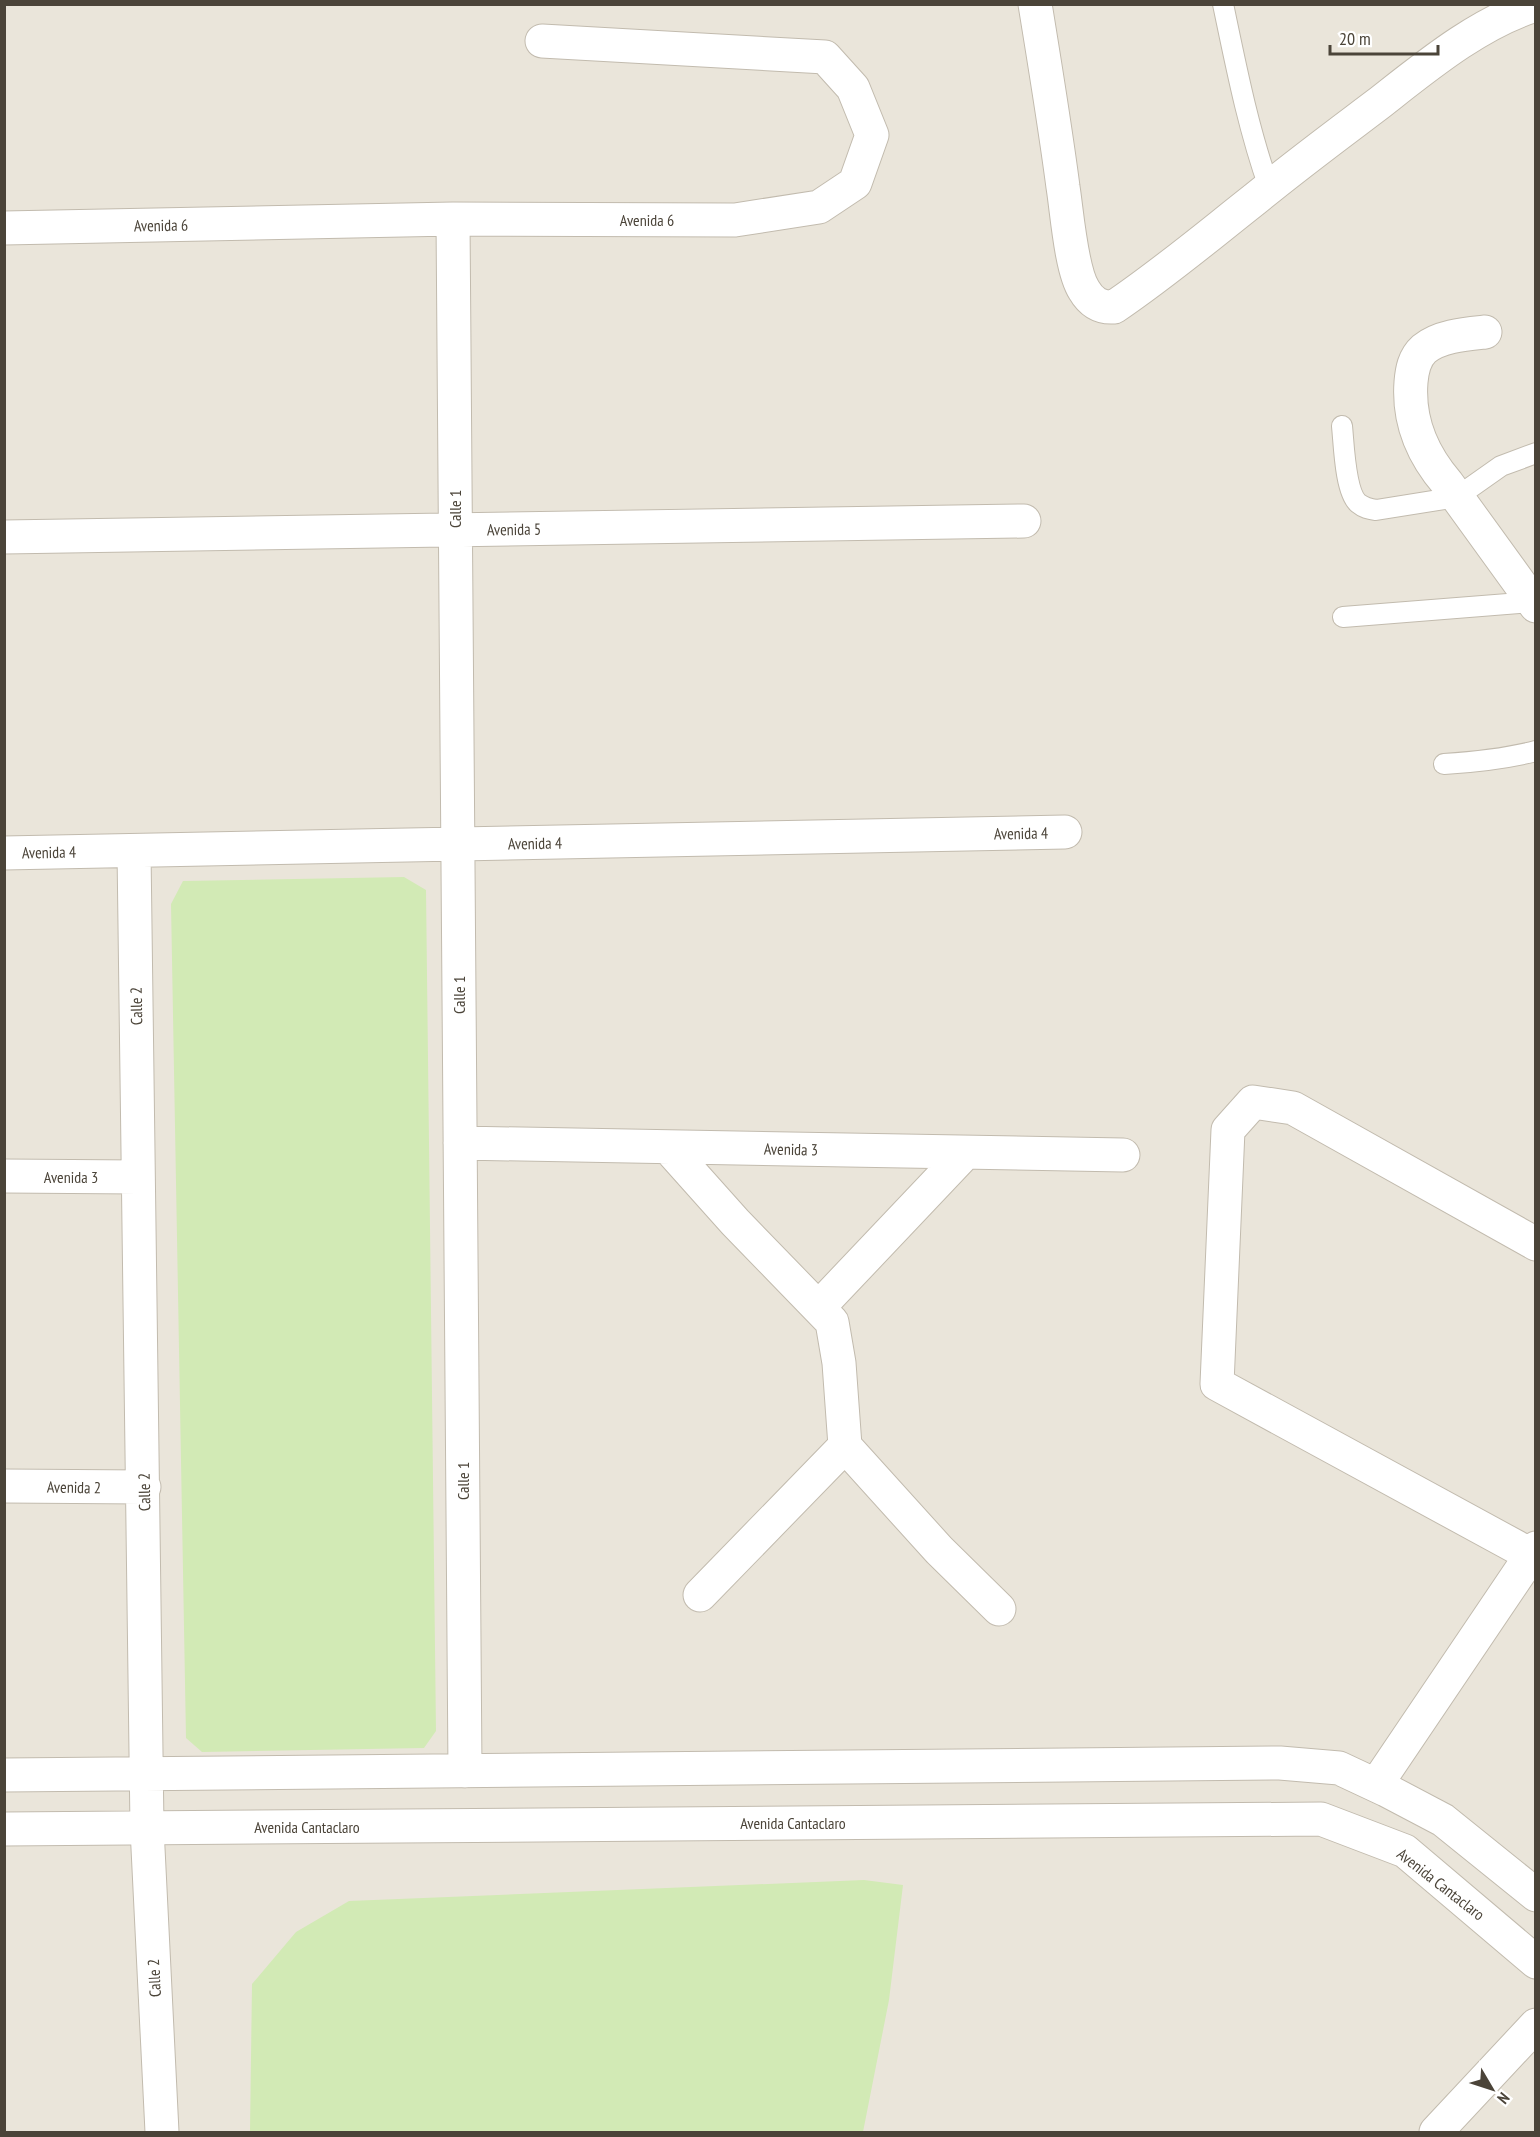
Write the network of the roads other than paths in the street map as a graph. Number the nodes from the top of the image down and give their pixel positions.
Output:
1 (1035, 4) edge
2 (1223, 4) edge
3 (1536, 5) edge
4 (542, 41) dead end
5 (1269, 187) junction
6 (453, 219) junction
7 (4, 228) edge
8 (1485, 332) dead end
9 (1342, 426) dead end
10 (1536, 453) edge
11 (1457, 497) junction
12 (1024, 521) dead end
13 (455, 530) junction
14 (4, 537) edge
15 (1534, 604) edge
16 (1343, 617) dead end
17 (1536, 751) edge
18 (1444, 764) dead end
19 (1065, 832) dead end
20 (458, 844) junction
21 (134, 851) junction
22 (4, 853) edge
23 (460, 1143) junction
24 (668, 1147) junction
25 (965, 1152) junction
26 (1123, 1155) dead end
27 (4, 1176) edge
28 (138, 1177) junction
29 (1536, 1244) edge
30 (819, 1307) junction
31 (845, 1446) junction
32 (4, 1486) edge
33 (144, 1487) junction
34 (1533, 1552) edge
35 (700, 1595) dead end
36 (999, 1609) dead end
37 (465, 1771) junction
38 (148, 1774) junction
39 (4, 1775) edge
40 (1376, 1785) junction
41 (147, 1828) junction
42 (4, 1829) edge
43 (1536, 1895) edge
44 (1536, 1962) edge
45 (1536, 2025) edge
46 (162, 2133) edge
47 (1436, 2133) edge

1 - 5 street
2 - 5 lane
3 - 5 street
4 - 6 street, Avenida 6
6 - 7 street, Avenida 6
6 - 13 street, Calle 1
8 - 11 street
9 - 11 lane
10 - 11 lane
11 - 15 street
12 - 13 street, Avenida 5
13 - 14 street, Avenida 5
13 - 20 street, Calle 1
15 - 16 lane
17 - 18 lane
19 - 20 street, Avenida 4
20 - 21 street, Avenida 4
20 - 23 street, Calle 1
21 - 22 street, Avenida 4
21 - 28 street, Calle 2
23 - 24 street, Avenida 3
23 - 37 street, Calle 1
24 - 25 street, Avenida 3
24 - 30 street
25 - 26 street, Avenida 3
25 - 30 street
27 - 28 street, Avenida 3
28 - 33 street, Calle 2
29 - 34 street
30 - 31 street
31 - 35 street
31 - 36 street
32 - 33 street, Avenida 2
33 - 38 street, Calle 2
34 - 40 street
37 - 38 street
37 - 40 street
38 - 39 street
38 - 41 street, Calle 2
40 - 43 street
41 - 42 street, Avenida Cantaclaro
41 - 44 street, Avenida Cantaclaro
41 - 46 street, Calle 2
45 - 47 street

